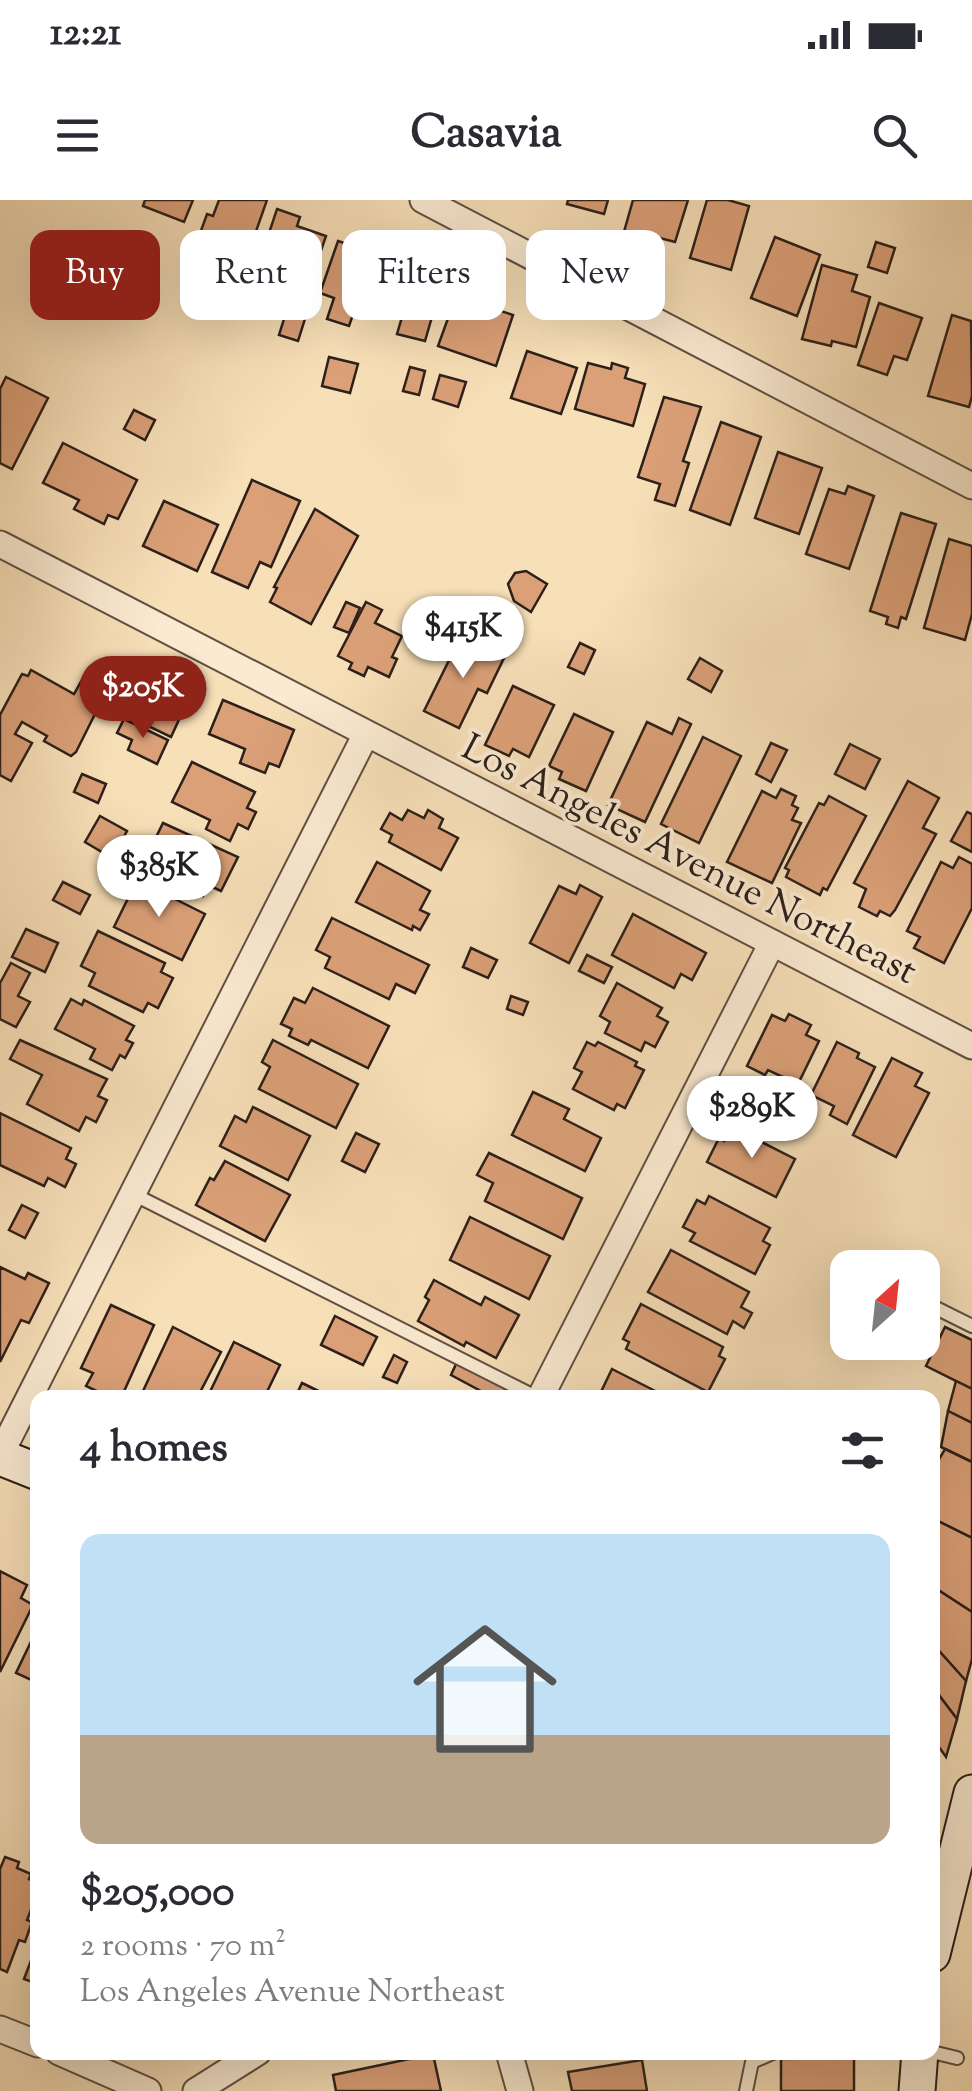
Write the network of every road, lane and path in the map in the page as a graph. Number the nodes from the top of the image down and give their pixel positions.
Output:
1 (422, 200) edge
2 (972, 486) edge
3 (0, 544) edge
4 (366, 734) junction
5 (772, 943) junction
6 (972, 1046) edge
7 (133, 1194) junction
8 (940, 1311) edge
9 (972, 1326) edge
10 (34, 1390) edge
11 (523, 1390) edge
12 (543, 1390) edge
13 (30, 1397) edge
14 (0, 1456) edge
15 (30, 1469) edge
16 (972, 1793) edge
17 (954, 1848) edge
18 (940, 1915) edge
19 (0, 2029) edge
20 (30, 2041) edge
21 (940, 2054) edge
22 (957, 2058) dead end
23 (78, 2060) edge
24 (245, 2060) edge
25 (511, 2060) edge
26 (757, 2060) edge
27 (919, 2060) edge
28 (148, 2091) edge
29 (196, 2091) edge
30 (520, 2091) edge
31 (746, 2091) edge
32 (917, 2091) edge

1 - 2 street
3 - 4 street, Los Angeles Avenue Northeast
4 - 5 street, Los Angeles Avenue Northeast
4 - 7 street
5 - 6 street, Los Angeles Avenue Northeast
5 - 12 street
7 - 10 street
7 - 11 lane
8 - 9 lane
13 - 14 street
14 - 15 street
16 - 17 street
17 - 18 street
19 - 20 street
21 - 22 lane
23 - 28 street
24 - 29 street
25 - 30 street
26 - 31 lane
27 - 32 street

